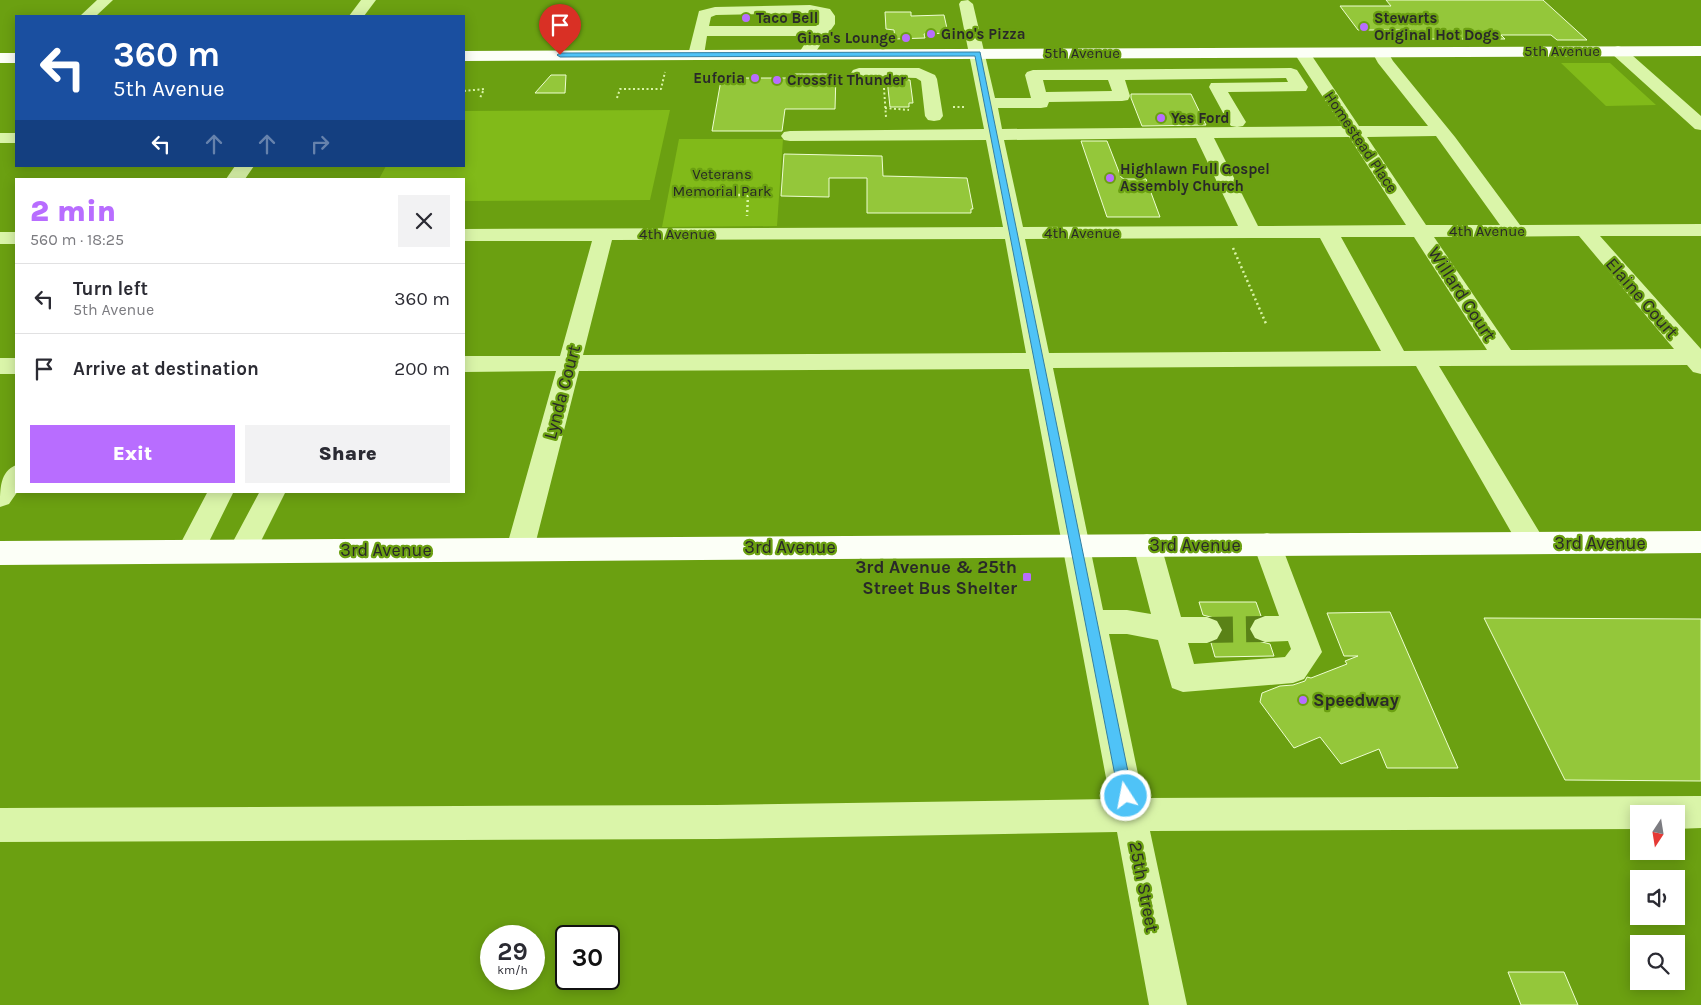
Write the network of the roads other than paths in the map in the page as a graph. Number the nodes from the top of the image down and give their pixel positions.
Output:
1 (106, 0) edge
2 (369, 0) edge
3 (966, 4) dead end
4 (88, 15) edge
5 (357, 15) edge
6 (700, 31) junction
7 (820, 31) junction
8 (1618, 51) junction
9 (1701, 51) edge
10 (1302, 52) junction
11 (1380, 52) junction
12 (1138, 53) junction
13 (806, 54) junction
14 (978, 54) junction
15 (696, 55) junction
16 (465, 56) edge
17 (0, 58) edge
18 (15, 58) edge
19 (859, 73) dead end
20 (1115, 74) junction
21 (1148, 74) junction
22 (1040, 97) junction
23 (988, 103) junction
24 (934, 116) dead end
25 (1238, 122) dead end
26 (1701, 124) edge
27 (1439, 131) junction
28 (1202, 132) junction
29 (1355, 132) junction
30 (993, 134) junction
31 (790, 136) dead end
32 (0, 138) edge
33 (15, 138) edge
34 (243, 167) edge
35 (236, 178) edge
36 (1584, 230) junction
37 (1701, 230) edge
38 (1327, 231) junction
39 (1421, 231) junction
40 (1515, 231) junction
41 (1250, 232) junction
42 (1012, 233) junction
43 (604, 234) junction
44 (465, 235) edge
45 (0, 238) edge
46 (15, 238) edge
47 (1423, 358) junction
48 (1504, 358) junction
49 (1397, 359) junction
50 (1040, 360) junction
51 (1698, 360) edge
52 (570, 363) junction
53 (465, 364) edge
54 (0, 366) edge
55 (15, 366) edge
56 (15, 476) edge
57 (220, 493) edge
58 (272, 493) edge
59 (0, 497) edge
60 (1701, 542) edge
61 (1532, 543) junction
62 (1267, 544) junction
63 (1147, 545) junction
64 (1077, 546) junction
65 (520, 549) junction
66 (242, 551) junction
67 (190, 552) junction
68 (0, 553) edge
69 (1092, 622) junction
70 (1298, 628) junction
71 (1265, 629) tunnel mouth
72 (1169, 630) junction
73 (1207, 630) tunnel mouth
74 (1701, 812) edge
75 (1130, 815) junction
76 (0, 825) edge
77 (1168, 1005) edge

1 - 4 street
2 - 5 street
3 - 14 street, 25th Street
6 - 7 street
6 - 7 street
6 - 15 street
7 - 13 street
8 - 9 main road, 5th Avenue
8 - 11 main road, 5th Avenue
8 - 26 street
10 - 11 main road, 5th Avenue
10 - 12 main road, 5th Avenue
10 - 29 street, Homestead Place
11 - 27 street
12 - 14 main road, 5th Avenue
12 - 21 street
13 - 14 main road, 5th Avenue
13 - 15 main road, 5th Avenue
14 - 23 street, 25th Street
15 - 16 main road, 5th Avenue
17 - 18 main road
19 - 24 street
20 - 21 street
20 - 22 street
20 - 22 street
21 - 25 street
22 - 23 street
23 - 30 street, 25th Street
27 - 29 street
27 - 40 street
28 - 29 street
28 - 30 street
28 - 41 street
29 - 39 street, Homestead Place
30 - 31 street
30 - 42 street, 25th Street
32 - 33 street
34 - 35 street
36 - 37 street, 4th Avenue
36 - 40 street, 4th Avenue
36 - 51 street, Elaine Court
38 - 39 street, 4th Avenue
38 - 41 street, 4th Avenue
38 - 49 street
39 - 40 street, 4th Avenue
39 - 48 street, Willard Court
41 - 42 street, 4th Avenue
42 - 43 street, 4th Avenue
42 - 50 street, 25th Street
43 - 44 street, 4th Avenue
43 - 52 street, Lynda Court
45 - 46 street
47 - 48 street
47 - 49 street
47 - 61 street
48 - 51 street
49 - 50 street
50 - 52 street
50 - 64 street, 25th Street
52 - 53 street
52 - 65 street, Lynda Court
54 - 55 street
56 - 59 street
57 - 67 street
58 - 66 street
60 - 61 main road, 3rd Avenue
61 - 62 main road, 3rd Avenue
62 - 63 main road, 3rd Avenue
62 - 70 street
63 - 64 main road, 3rd Avenue
63 - 72 street
64 - 65 main road, 3rd Avenue
64 - 69 street, 25th Street
65 - 66 main road, 3rd Avenue
66 - 67 main road, 3rd Avenue
67 - 68 main road, 3rd Avenue
69 - 72 street
69 - 75 street, 25th Street
70 - 71 street
70 - 72 street
72 - 73 street
74 - 75 street
75 - 76 street
75 - 77 street, 25th Street

